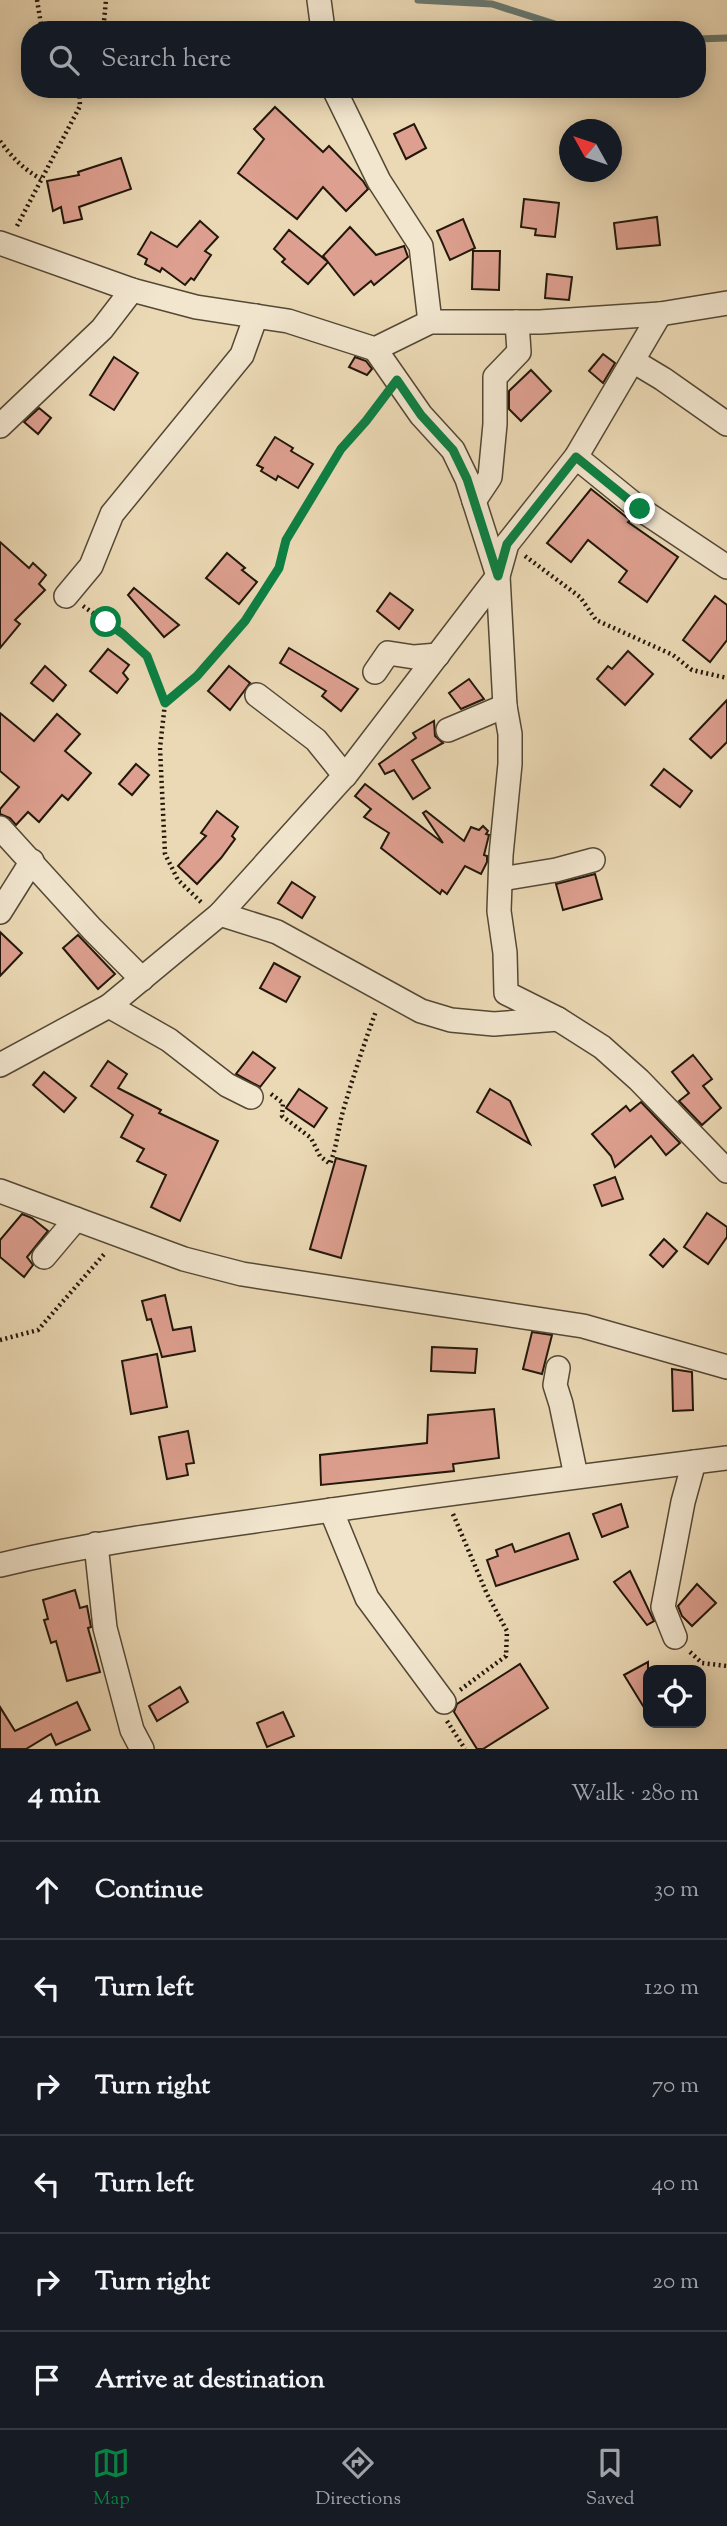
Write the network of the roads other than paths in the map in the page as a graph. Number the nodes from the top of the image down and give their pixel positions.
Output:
1 (319, 0) edge
2 (322, 21) edge
3 (338, 98) edge
4 (4, 244) edge
5 (132, 290) junction
6 (727, 303) edge
7 (660, 313) junction
8 (256, 316) junction
9 (430, 322) junction
10 (517, 322) junction
11 (375, 349) junction
12 (633, 361) junction
13 (727, 424) edge
14 (0, 426) edge
15 (576, 457) junction
16 (474, 501) junction
17 (727, 567) edge
18 (498, 576) junction
19 (66, 596) road end
20 (438, 655) junction
21 (375, 672) dead end
22 (257, 695) dead end
23 (505, 706) junction
24 (448, 730) dead end
25 (345, 776) junction
26 (0, 828) edge
27 (593, 860) dead end
28 (32, 861) junction
29 (501, 878) junction
30 (0, 912) edge
31 (218, 915) junction
32 (142, 979) junction
33 (109, 1006) junction
34 (558, 1019) junction
35 (0, 1065) edge
36 (251, 1097) road end
37 (727, 1171) edge
38 (0, 1191) edge
39 (76, 1219) junction
40 (44, 1257) dead end
41 (727, 1367) edge
42 (558, 1368) dead end
43 (727, 1458) edge
44 (694, 1462) junction
45 (576, 1476) junction
46 (331, 1510) junction
47 (96, 1544) junction
48 (0, 1565) edge
49 (675, 1637) road end
50 (444, 1702) road end
51 (142, 1749) edge

1 - 2 street
3 - 9 street
4 - 5 street
5 - 8 street
5 - 14 street
6 - 7 street
7 - 10 street
7 - 12 street
8 - 11 street
8 - 19 street
9 - 10 street
9 - 11 street
10 - 16 street
11 - 16 street
12 - 13 street
12 - 15 street
15 - 17 street
15 - 18 street
16 - 18 street
18 - 20 street
18 - 23 street
20 - 21 street
20 - 25 street
22 - 25 street
23 - 24 street
23 - 29 street
25 - 31 street
26 - 28 street
27 - 29 street
28 - 30 street
28 - 32 street
29 - 34 street
31 - 32 street
31 - 34 street
32 - 33 street
33 - 35 street
33 - 36 street
34 - 37 street
38 - 39 street
39 - 40 street
39 - 41 street
42 - 45 street
43 - 44 street
44 - 45 street
44 - 49 street
45 - 46 street
46 - 47 street
46 - 50 street
47 - 48 street
47 - 51 street

